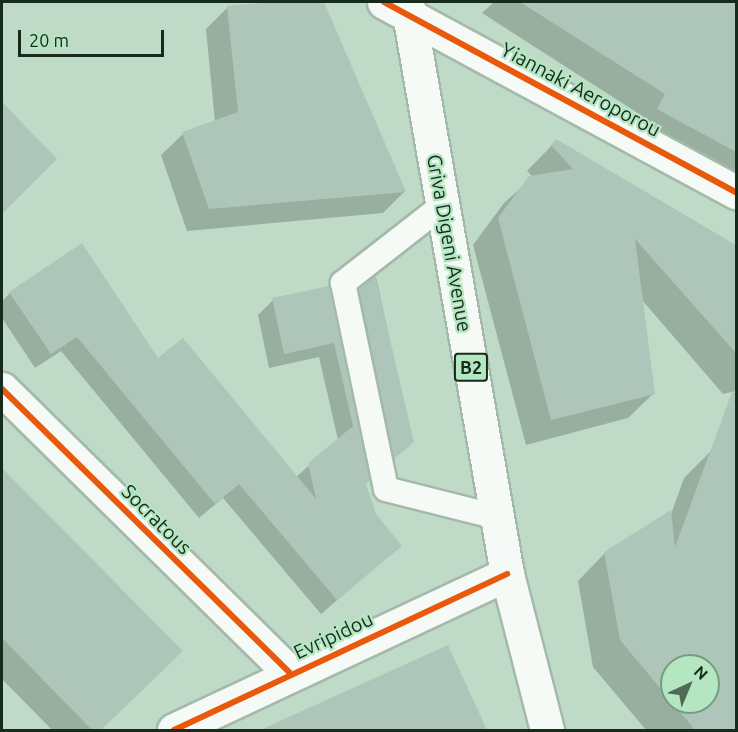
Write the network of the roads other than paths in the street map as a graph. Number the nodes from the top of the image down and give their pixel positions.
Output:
1 (400, 6) edge
2 (736, 192) edge
3 (443, 205) junction
4 (2, 389) edge
5 (489, 514) dead end
6 (507, 574) junction
7 (290, 673) junction
8 (174, 730) edge
9 (547, 730) edge

1 - 2 street, Yiannaki Aeroporou
1 - 3 street, Griva Digeni Avenue / B2
3 - 5 lane
3 - 6 street, Griva Digeni Avenue / B2
4 - 7 street, Socratous
6 - 7 street, Evripidou
6 - 9 street, Griva Digeni Avenue / B2
7 - 8 street, Evripidou

